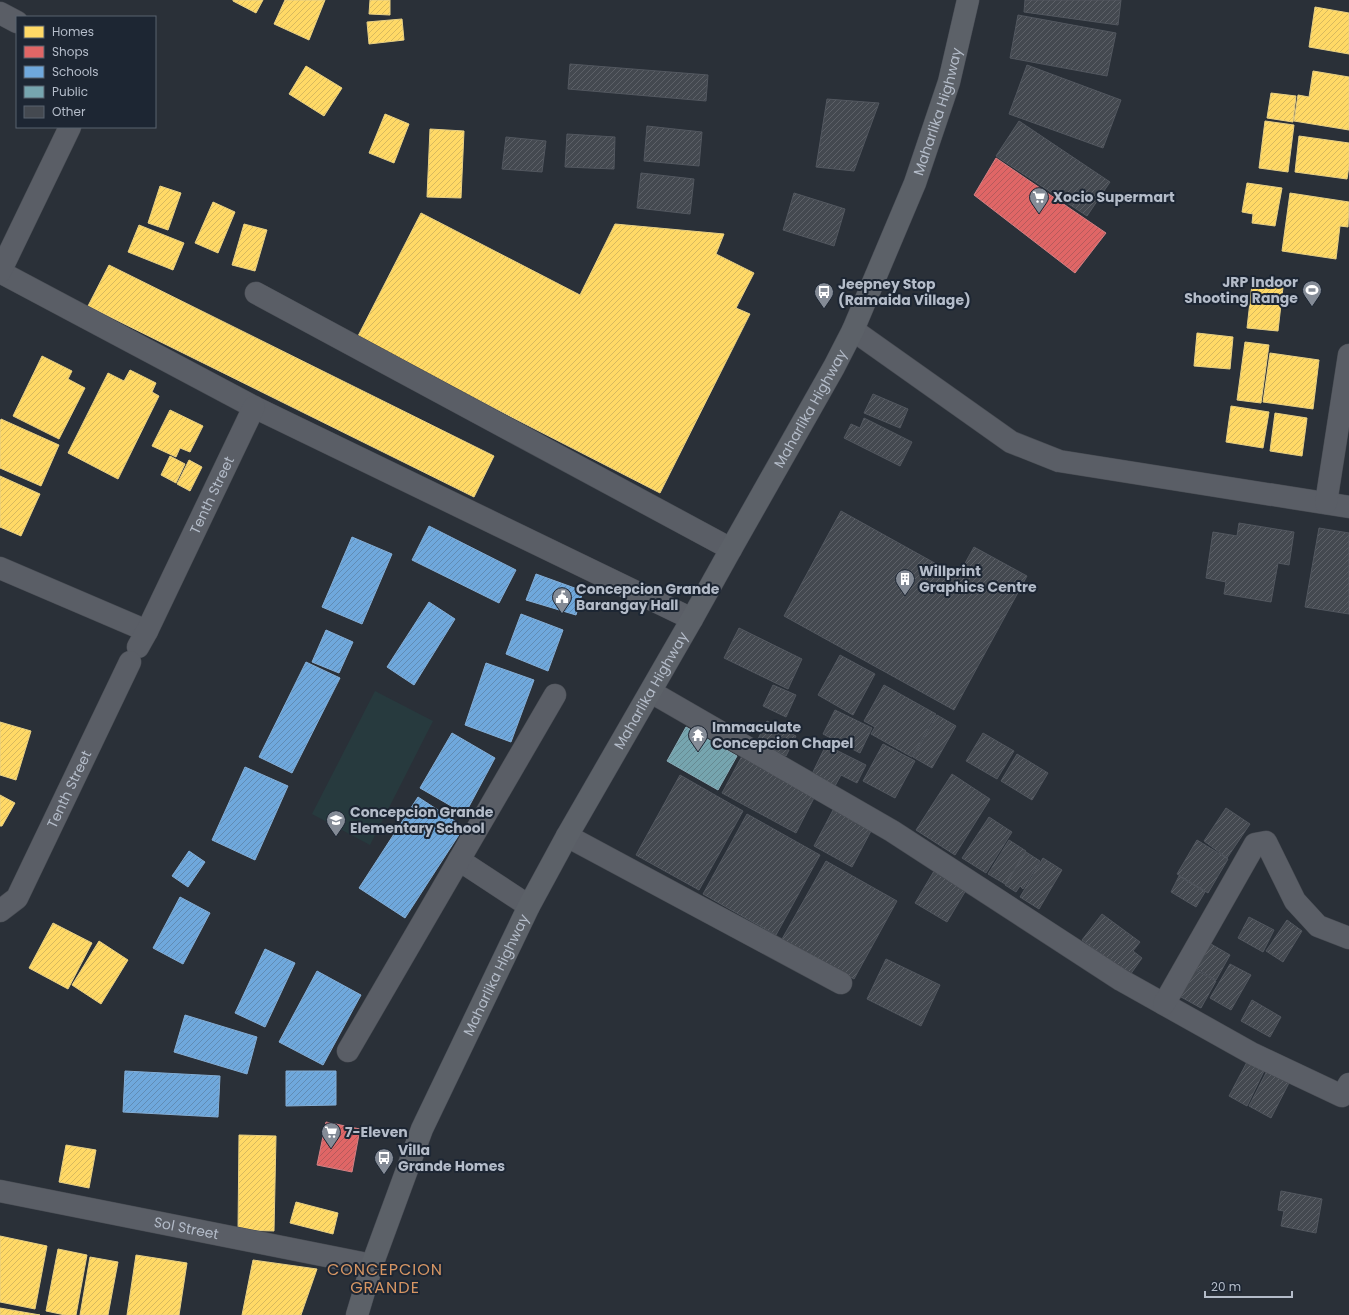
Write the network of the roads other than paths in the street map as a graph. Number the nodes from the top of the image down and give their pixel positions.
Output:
1 (968, 0) edge
2 (0, 13) edge
3 (16, 21) edge
4 (70, 128) edge
5 (0, 272) edge
6 (256, 293) dead end
7 (853, 330) junction
8 (1349, 355) edge
9 (254, 407) junction
10 (1326, 503) junction
11 (1349, 507) edge
12 (731, 548) junction
13 (0, 568) edge
14 (692, 620) junction
15 (138, 647) junction
16 (651, 692) junction
17 (554, 695) dead end
18 (567, 836) junction
19 (459, 860) junction
20 (530, 906) junction
21 (0, 911) edge
22 (1349, 938) edge
23 (841, 983) dead end
24 (1164, 1004) junction
25 (348, 1051) dead end
26 (1349, 1084) edge
27 (0, 1191) edge
28 (372, 1265) junction
29 (358, 1315) edge

1 - 7 main road, Maharlika Highway
2 - 3 street
4 - 5 street
5 - 9 street
6 - 12 street
7 - 10 street
7 - 12 main road, Maharlika Highway
8 - 10 street
9 - 14 street
9 - 15 street, Tenth Street
10 - 11 street
12 - 14 main road, Maharlika Highway
13 - 15 street
14 - 16 main road, Maharlika Highway
15 - 21 street, Tenth Street
16 - 18 main road, Maharlika Highway
16 - 24 street
17 - 19 street
18 - 20 main road, Maharlika Highway
18 - 23 street
19 - 20 street
19 - 25 street
20 - 28 main road, Maharlika Highway
22 - 24 street
24 - 26 street
27 - 28 street, Sol Street
28 - 29 main road, Maharlika Highway

